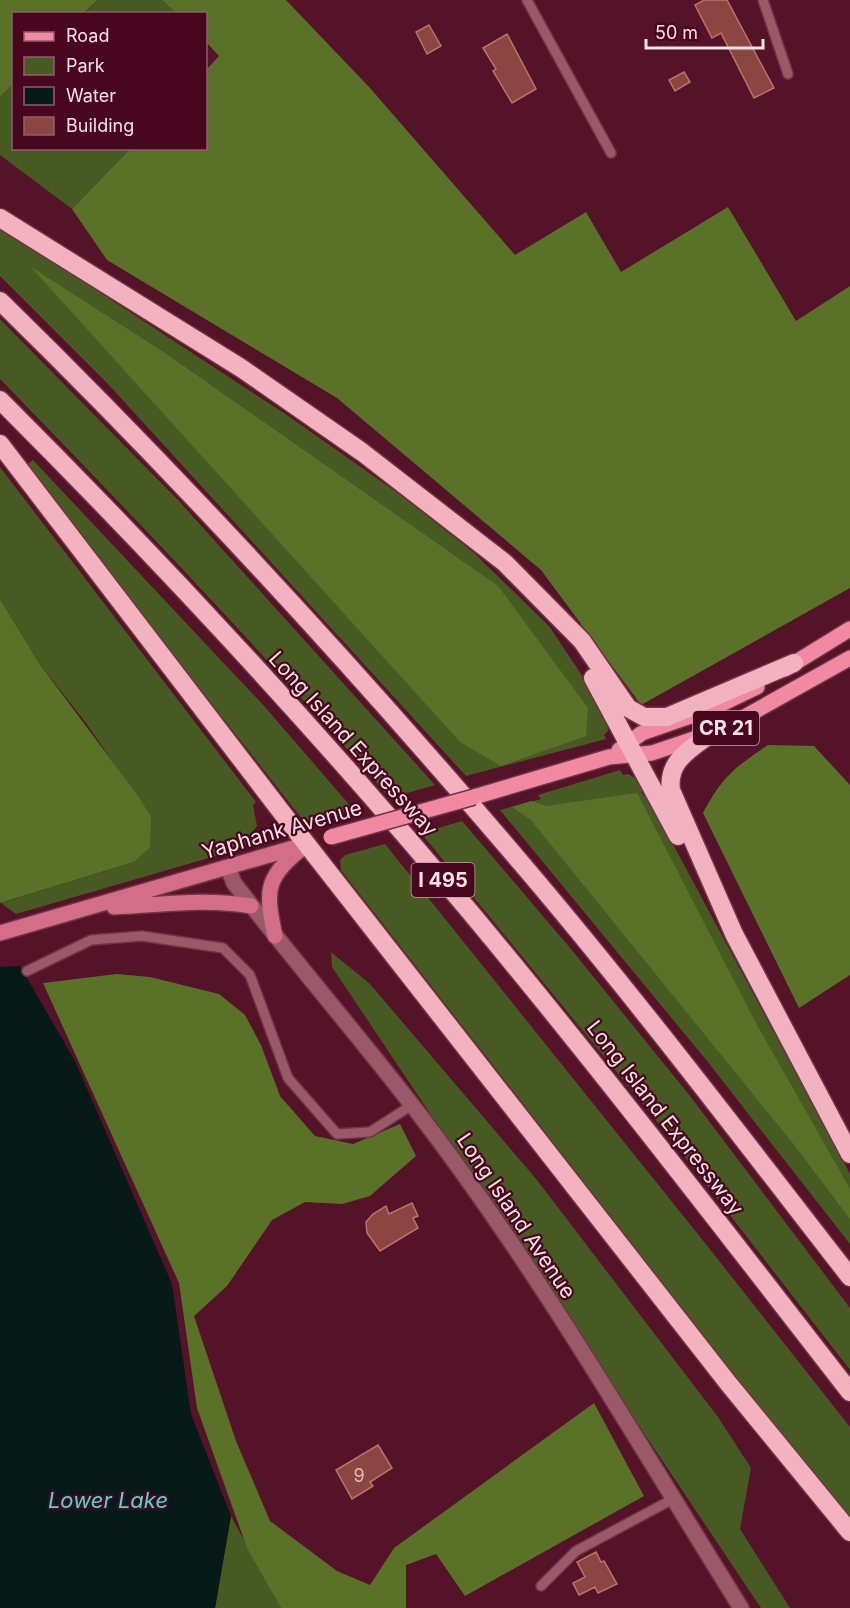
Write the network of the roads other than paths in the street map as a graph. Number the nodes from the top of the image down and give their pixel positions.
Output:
1 (527, 0) edge
2 (763, 0) edge
3 (788, 74) dead end
4 (611, 153) dead end
5 (0, 218) edge
6 (0, 301) edge
7 (0, 400) edge
8 (0, 444) edge
9 (534, 591) junction
10 (850, 629) edge
11 (850, 658) edge
12 (794, 663) junction
13 (709, 735) junction
14 (632, 749) junction
15 (307, 844) junction
16 (228, 868) junction
17 (251, 906) junction
18 (90, 908) junction
19 (0, 933) edge
20 (734, 934) junction
21 (275, 936) junction
22 (27, 971) dead end
23 (412, 1104) junction
24 (850, 1154) edge
25 (850, 1277) edge
26 (850, 1392) edge
27 (673, 1499) junction
28 (850, 1532) edge
29 (541, 1587) dead end
30 (741, 1608) edge

1 - 4 lane
2 - 3 lane
5 - 9 highway
6 - 25 highway
7 - 26 highway, Long Island Expressway / I 495
8 - 15 highway
9 - 12 highway
9 - 14 highway
10 - 12 main road, Yaphank Avenue / CR 21
11 - 13 main road, Yaphank Avenue / CR 21
12 - 14 main road, Yaphank Avenue / CR 21
13 - 14 main road, Yaphank Avenue / CR 21
13 - 20 highway
14 - 15 main road, Yaphank Avenue / CR 21, bridge
14 - 20 highway
15 - 16 main road, Yaphank Avenue / CR 21
15 - 21 main road
15 - 28 highway
16 - 17 street, Long Island Avenue
16 - 18 main road, Yaphank Avenue / CR 21
17 - 18 main road
17 - 21 street, Long Island Avenue
18 - 19 main road, Yaphank Avenue / CR 21
20 - 24 highway
21 - 23 street, Long Island Avenue
22 - 23 lane
23 - 27 street, Long Island Avenue
27 - 29 lane
27 - 30 street, Long Island Avenue

